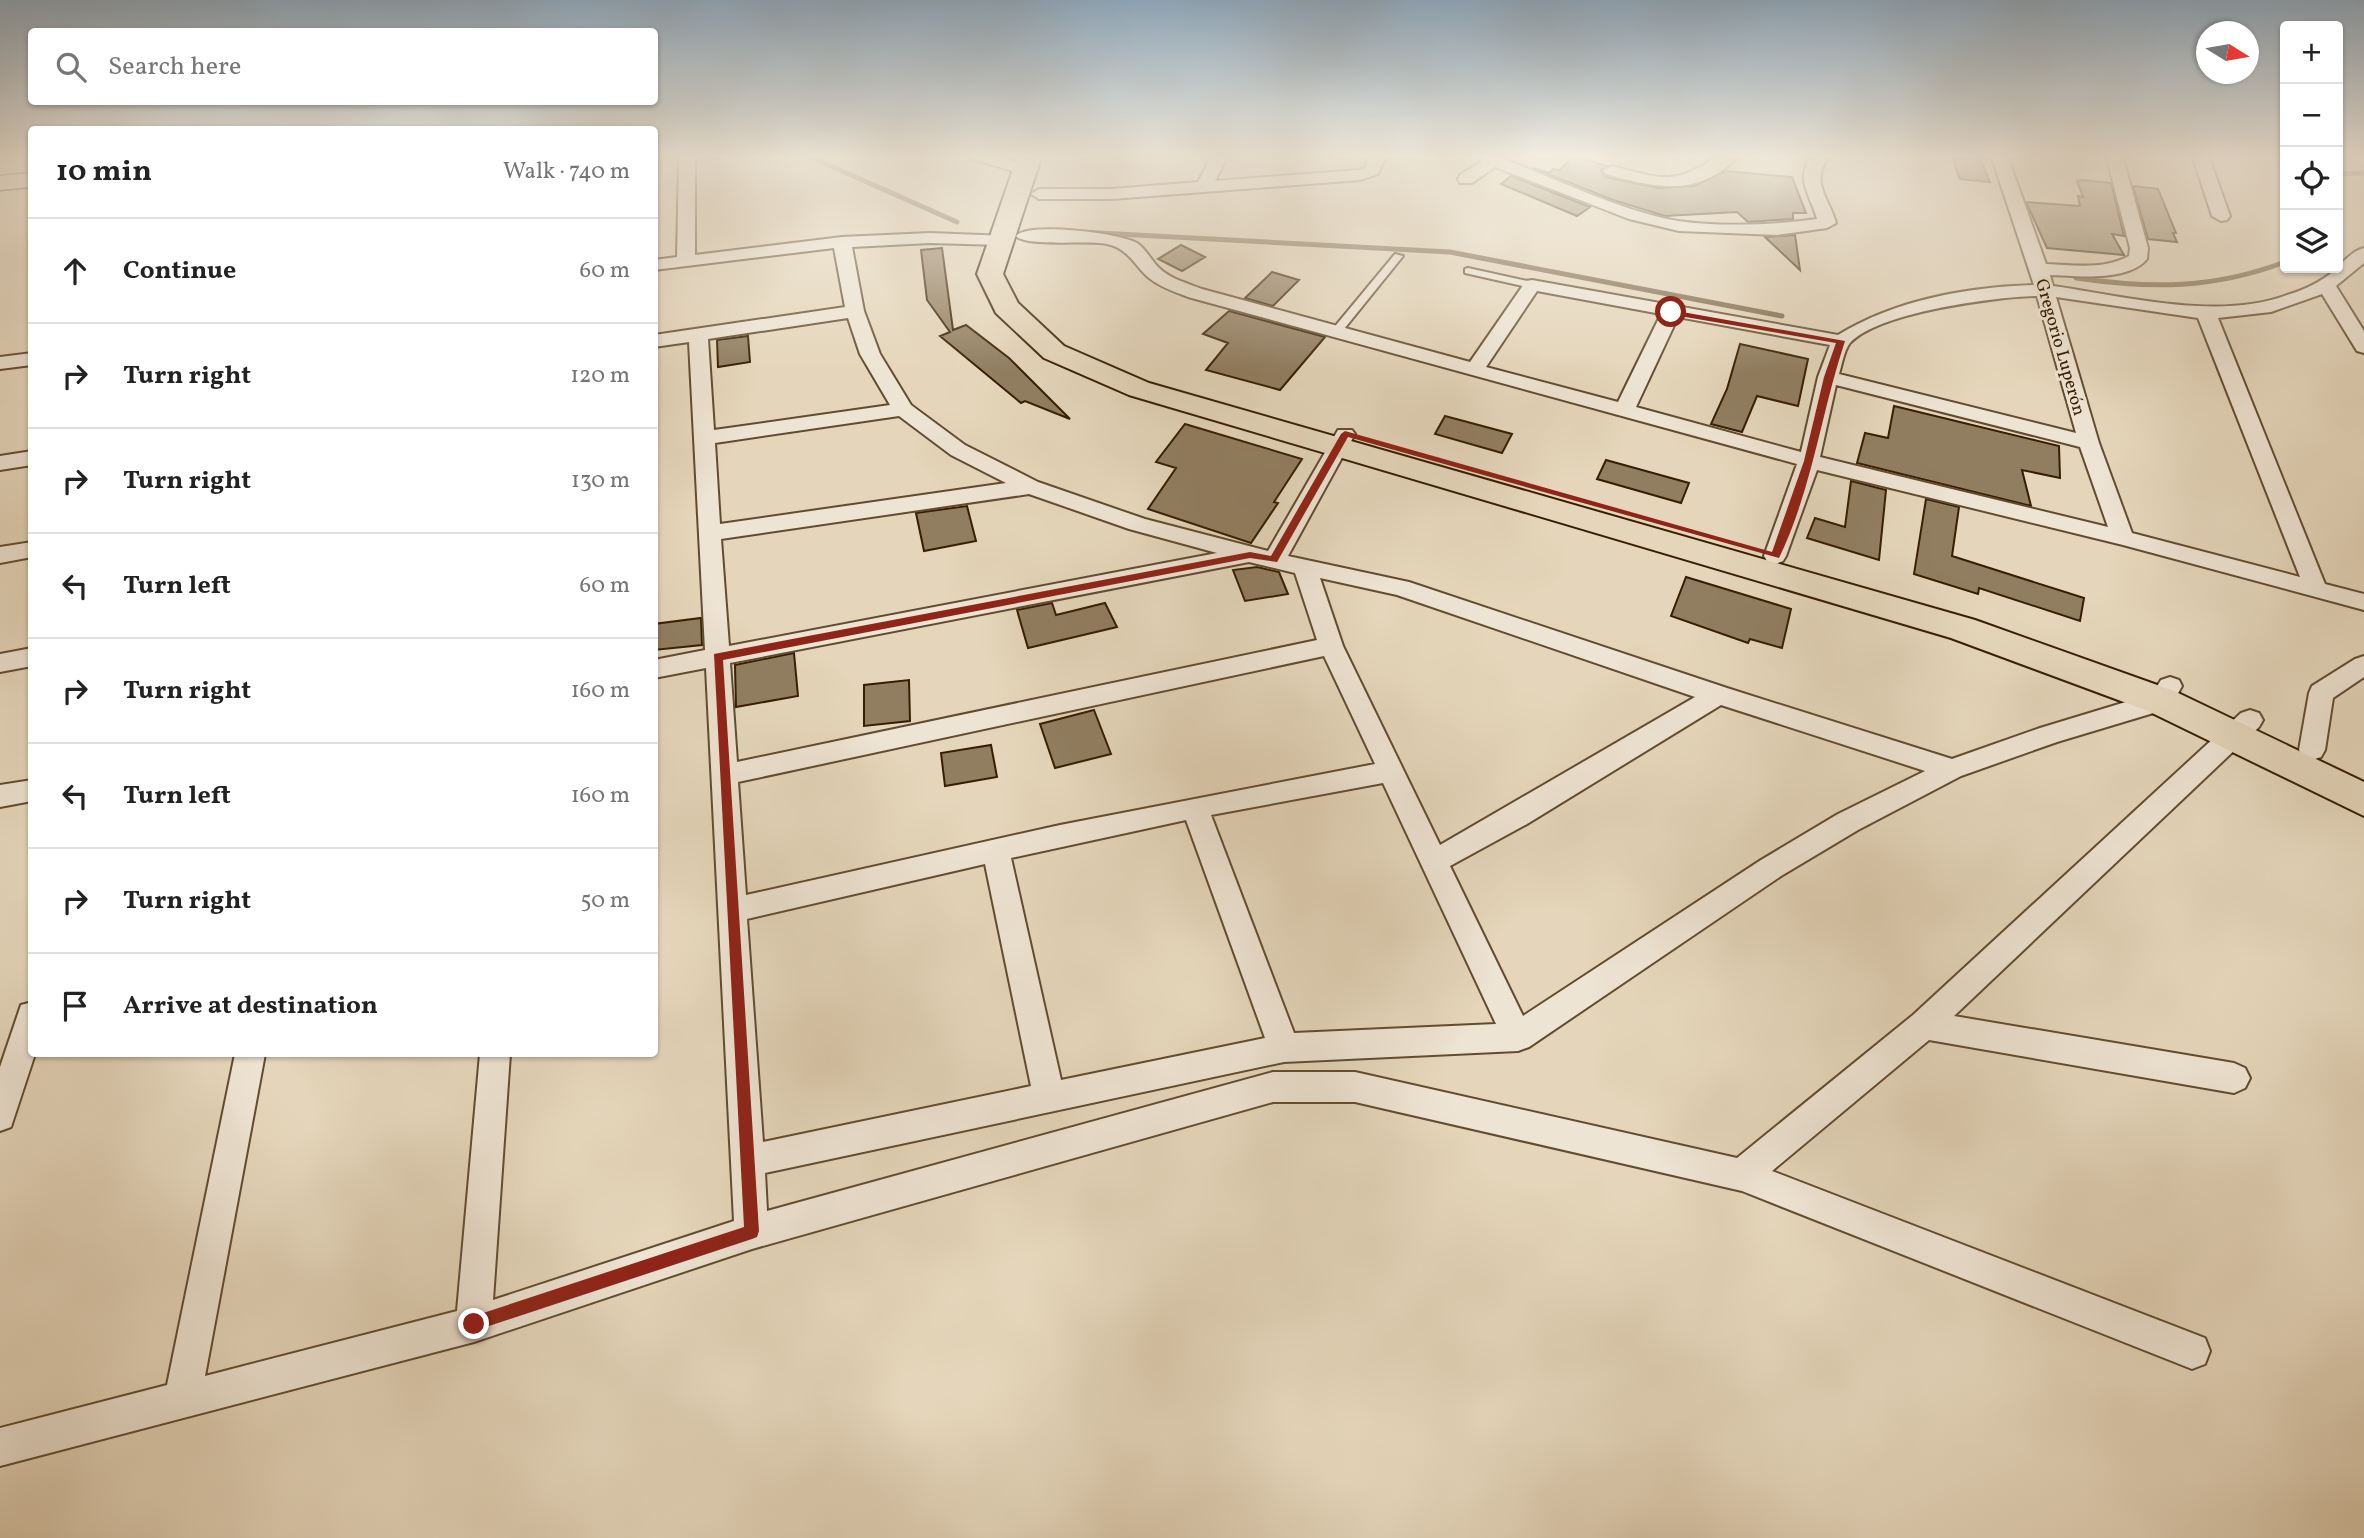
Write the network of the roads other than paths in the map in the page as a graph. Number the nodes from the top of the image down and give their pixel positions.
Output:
1 (686, 227) edge
2 (1017, 227) edge
3 (1698, 227) edge
4 (1807, 227) edge
5 (2024, 227) edge
6 (2133, 227) edge
7 (1013, 238) junction
8 (842, 242) junction
9 (2364, 253) edge
10 (1398, 256) dead end
11 (686, 261) junction
12 (658, 264) edge
13 (2039, 269) junction
14 (1468, 271) dead end
15 (1532, 285) junction
16 (2327, 286) junction
17 (2045, 290) junction
18 (855, 310) junction
19 (1671, 312) junction
20 (2206, 313) junction
21 (1336, 332) junction
22 (698, 335) junction
23 (658, 340) edge
24 (1840, 341) junction
25 (2364, 347) edge
26 (28, 360) edge
27 (0, 363) edge
28 (1475, 369) junction
29 (1828, 377) junction
30 (902, 409) junction
31 (1625, 411) junction
32 (704, 438) junction
33 (1341, 440) junction
34 (2089, 443) junction
35 (28, 459) edge
36 (1809, 461) junction
37 (0, 463) edge
38 (1030, 487) junction
39 (710, 533) junction
40 (2123, 538) junction
41 (28, 550) edge
42 (0, 555) edge
43 (1775, 556) junction
44 (1262, 557) junction
45 (1305, 568) junction
46 (2316, 589) junction
47 (2364, 602) edge
48 (1331, 646) junction
49 (718, 657) junction
50 (28, 658) edge
51 (0, 663) edge
52 (2364, 665) edge
53 (658, 668) edge
54 (2166, 693) junction
55 (1718, 695) junction
56 (2242, 727) junction
57 (2312, 750) junction
58 (1952, 769) junction
59 (1390, 772) junction
60 (725, 775) junction
61 (2364, 775) edge
62 (28, 791) edge
63 (0, 796) edge
64 (2364, 800) edge
65 (1195, 808) junction
66 (996, 850) junction
67 (1434, 862) junction
68 (733, 910) junction
69 (1924, 1025) junction
70 (28, 1028) edge
71 (1518, 1038) junction
72 (1284, 1048) junction
73 (249, 1057) edge
74 (495, 1057) edge
75 (2234, 1078) dead end
76 (1049, 1098) junction
77 (0, 1116) edge
78 (748, 1161) junction
79 (1742, 1175) junction
80 (752, 1231) junction
81 (474, 1324) junction
82 (2192, 1351) dead end
83 (182, 1400) junction
84 (0, 1447) edge

1 - 11 street
2 - 7 main road
3 - 4 street
5 - 13 street, Gregorio Luperón
6 - 13 street
7 - 8 street
7 - 21 street
7 - 33 main road
8 - 11 street
8 - 18 street
9 - 16 street
10 - 21 lane
11 - 12 street
13 - 17 street, Gregorio Luperón
14 - 15 lane
15 - 19 street
15 - 28 street
16 - 20 street
16 - 25 street
17 - 20 street
17 - 24 street
17 - 34 street, Gregorio Luperón
18 - 22 street
18 - 30 street
19 - 24 street
19 - 31 street
20 - 46 street
21 - 28 street
22 - 23 street
22 - 32 street
24 - 29 street
26 - 27 street
28 - 31 street
29 - 34 street
29 - 36 street
30 - 32 street
30 - 38 street
31 - 36 street
32 - 39 street
33 - 43 main road
33 - 44 street
33 - 54 main road
34 - 40 street, Gregorio Luperón
35 - 37 street
36 - 40 street
36 - 43 street
38 - 39 street
38 - 44 street
39 - 49 street
40 - 46 street
41 - 42 street
43 - 54 main road
44 - 45 street
44 - 49 street
45 - 48 street
45 - 55 street
46 - 47 street
48 - 59 street
48 - 60 street
49 - 53 street
49 - 60 street
50 - 51 street
52 - 57 street
54 - 56 main road
54 - 58 street
55 - 58 street
55 - 67 street
56 - 57 main road
56 - 64 main road
56 - 69 street
57 - 61 main road
58 - 71 street
59 - 65 street
59 - 67 street
60 - 68 street
62 - 63 street
65 - 66 street
65 - 72 street
66 - 68 street
66 - 76 street
67 - 71 street
68 - 78 street
69 - 75 street
69 - 79 street
70 - 77 street
71 - 72 street
72 - 76 street
73 - 83 street
74 - 81 street
76 - 78 street
78 - 80 street
79 - 80 street
79 - 82 street
80 - 81 street
81 - 83 street
83 - 84 street

